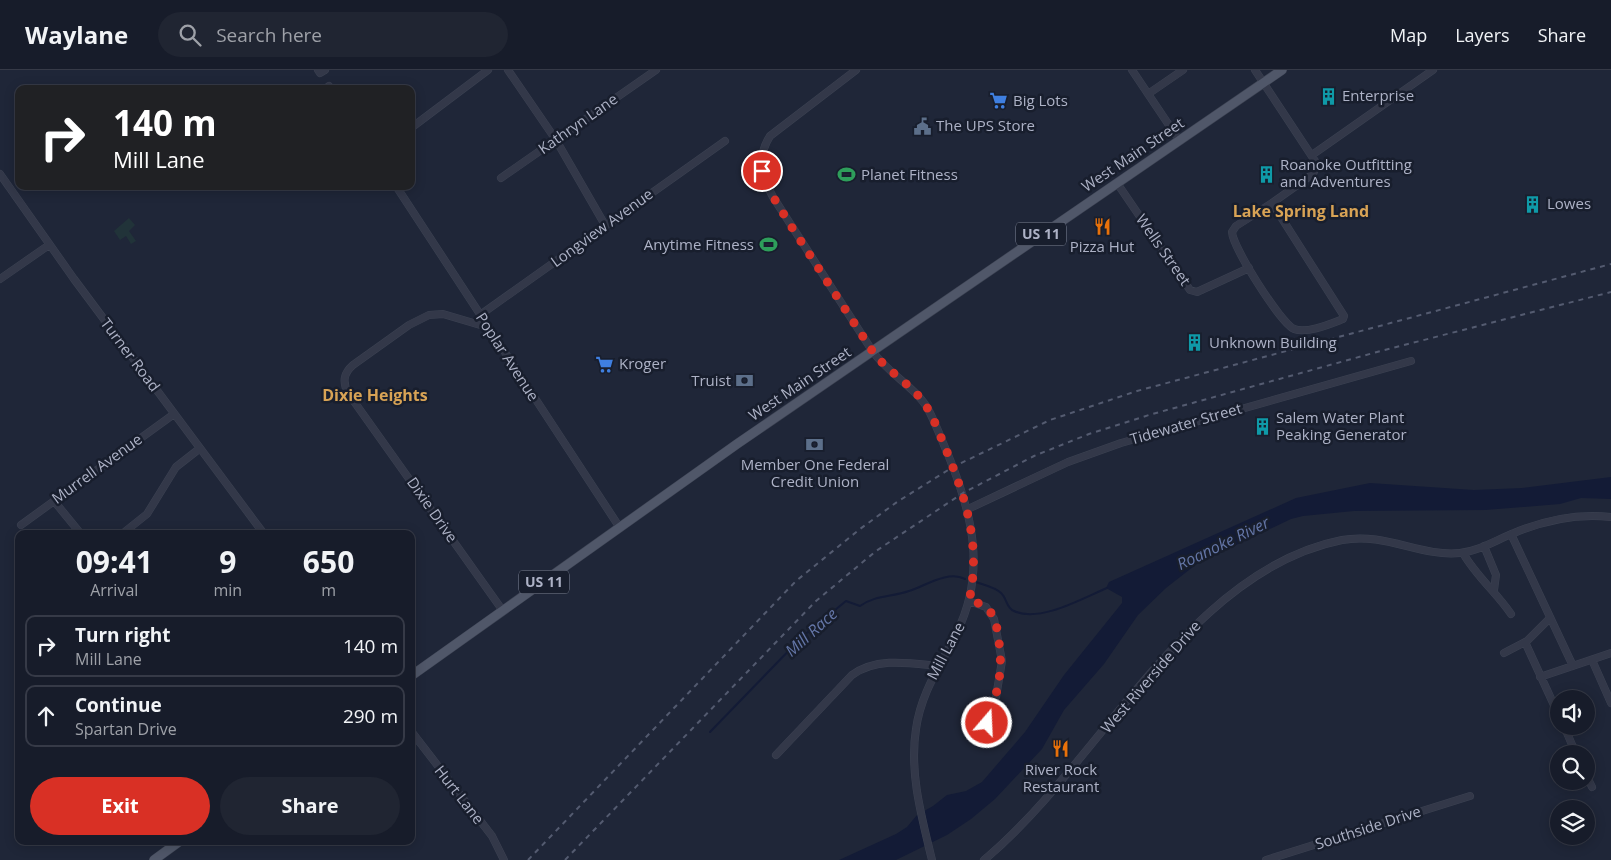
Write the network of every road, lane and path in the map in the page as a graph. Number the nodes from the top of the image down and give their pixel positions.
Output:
1 (488, 70) edge
2 (508, 70) edge
3 (656, 70) edge
4 (856, 70) edge
5 (1132, 70) edge
6 (1183, 70) edge
7 (1256, 70) edge
8 (1282, 70) edge
9 (1433, 70) edge
10 (1264, 82) junction
11 (1148, 94) junction
12 (415, 125) edge
13 (556, 140) junction
14 (1179, 140) junction
15 (725, 141) dead end
16 (1312, 155) junction
17 (0, 174) edge
18 (501, 178) dead end
19 (1117, 183) junction
20 (399, 190) edge
21 (1272, 203) junction
22 (605, 225) junction
23 (50, 245) junction
24 (1249, 268) junction
25 (0, 280) edge
26 (480, 315) junction
27 (487, 327) junction
28 (873, 352) junction
29 (1411, 361) dead end
30 (174, 414) junction
31 (200, 449) junction
32 (54, 500) junction
33 (968, 508) junction
34 (1611, 517) edge
35 (21, 525) dead end
36 (620, 528) junction
37 (77, 530) edge
38 (127, 530) edge
39 (261, 530) edge
40 (1512, 534) junction
41 (1484, 546) junction
42 (1463, 552) junction
43 (1494, 590) junction
44 (969, 601) junction
45 (503, 611) junction
46 (1511, 614) dead end
47 (1550, 618) junction
48 (1525, 642) junction
49 (1504, 653) dead end
50 (1611, 653) edge
51 (1592, 660) junction
52 (938, 666) junction
53 (1573, 666) junction
54 (415, 673) edge
55 (1540, 677) junction
56 (1550, 698) edge
57 (1611, 702) edge
58 (415, 736) edge
59 (982, 736) dead end
60 (776, 755) dead end
61 (1470, 796) dead end
62 (175, 845) edge
63 (154, 860) edge
64 (504, 860) edge
65 (932, 860) edge
66 (984, 860) edge
67 (1266, 860) edge

1 - 12 street
2 - 13 street
3 - 13 street, Kathryn Lane
4 - 28 street, Mill Lane
5 - 11 street
6 - 11 street
7 - 10 street
8 - 10 main road, West Main Street / US 11
9 - 16 street
10 - 14 main road, West Main Street / US 11
10 - 16 street
11 - 14 street
13 - 18 street, Kathryn Lane
13 - 22 street
14 - 19 main road, West Main Street / US 11
15 - 22 street, Longview Avenue
16 - 21 street
17 - 23 street, Turner Road
19 - 24 street, Wells Street
19 - 28 main road, West Main Street / US 11
20 - 26 street, Poplar Avenue
21 - 24 street
21 - 24 street
22 - 26 street, Longview Avenue
23 - 25 street
23 - 30 street, Turner Road
26 - 27 street, Poplar Avenue
27 - 36 street, Poplar Avenue
27 - 45 street, Dixie Drive
28 - 33 street, Mill Lane
28 - 36 main road, West Main Street / US 11
29 - 33 street, Tidewater Street
30 - 31 street, Turner Road
30 - 32 street, Murrell Avenue
31 - 38 street
31 - 39 street, Turner Road
32 - 35 street, Murrell Avenue
32 - 37 street
33 - 44 street, Mill Lane
34 - 40 street, West Riverside Drive
36 - 45 main road, West Main Street / US 11
40 - 41 street, West Riverside Drive
40 - 47 street
41 - 42 street, West Riverside Drive
41 - 43 street
42 - 43 street
42 - 66 street, West Riverside Drive
43 - 46 street
44 - 52 street, Mill Lane
44 - 59 street
45 - 54 main road, West Main Street / US 11
47 - 48 street
47 - 53 street
48 - 49 street
48 - 55 street
50 - 51 street
51 - 53 street
51 - 57 street
52 - 60 street
52 - 65 street, Mill Lane
53 - 55 street
55 - 56 street
58 - 64 street, Hurt Lane
61 - 67 street, Southside Drive
62 - 63 main road

